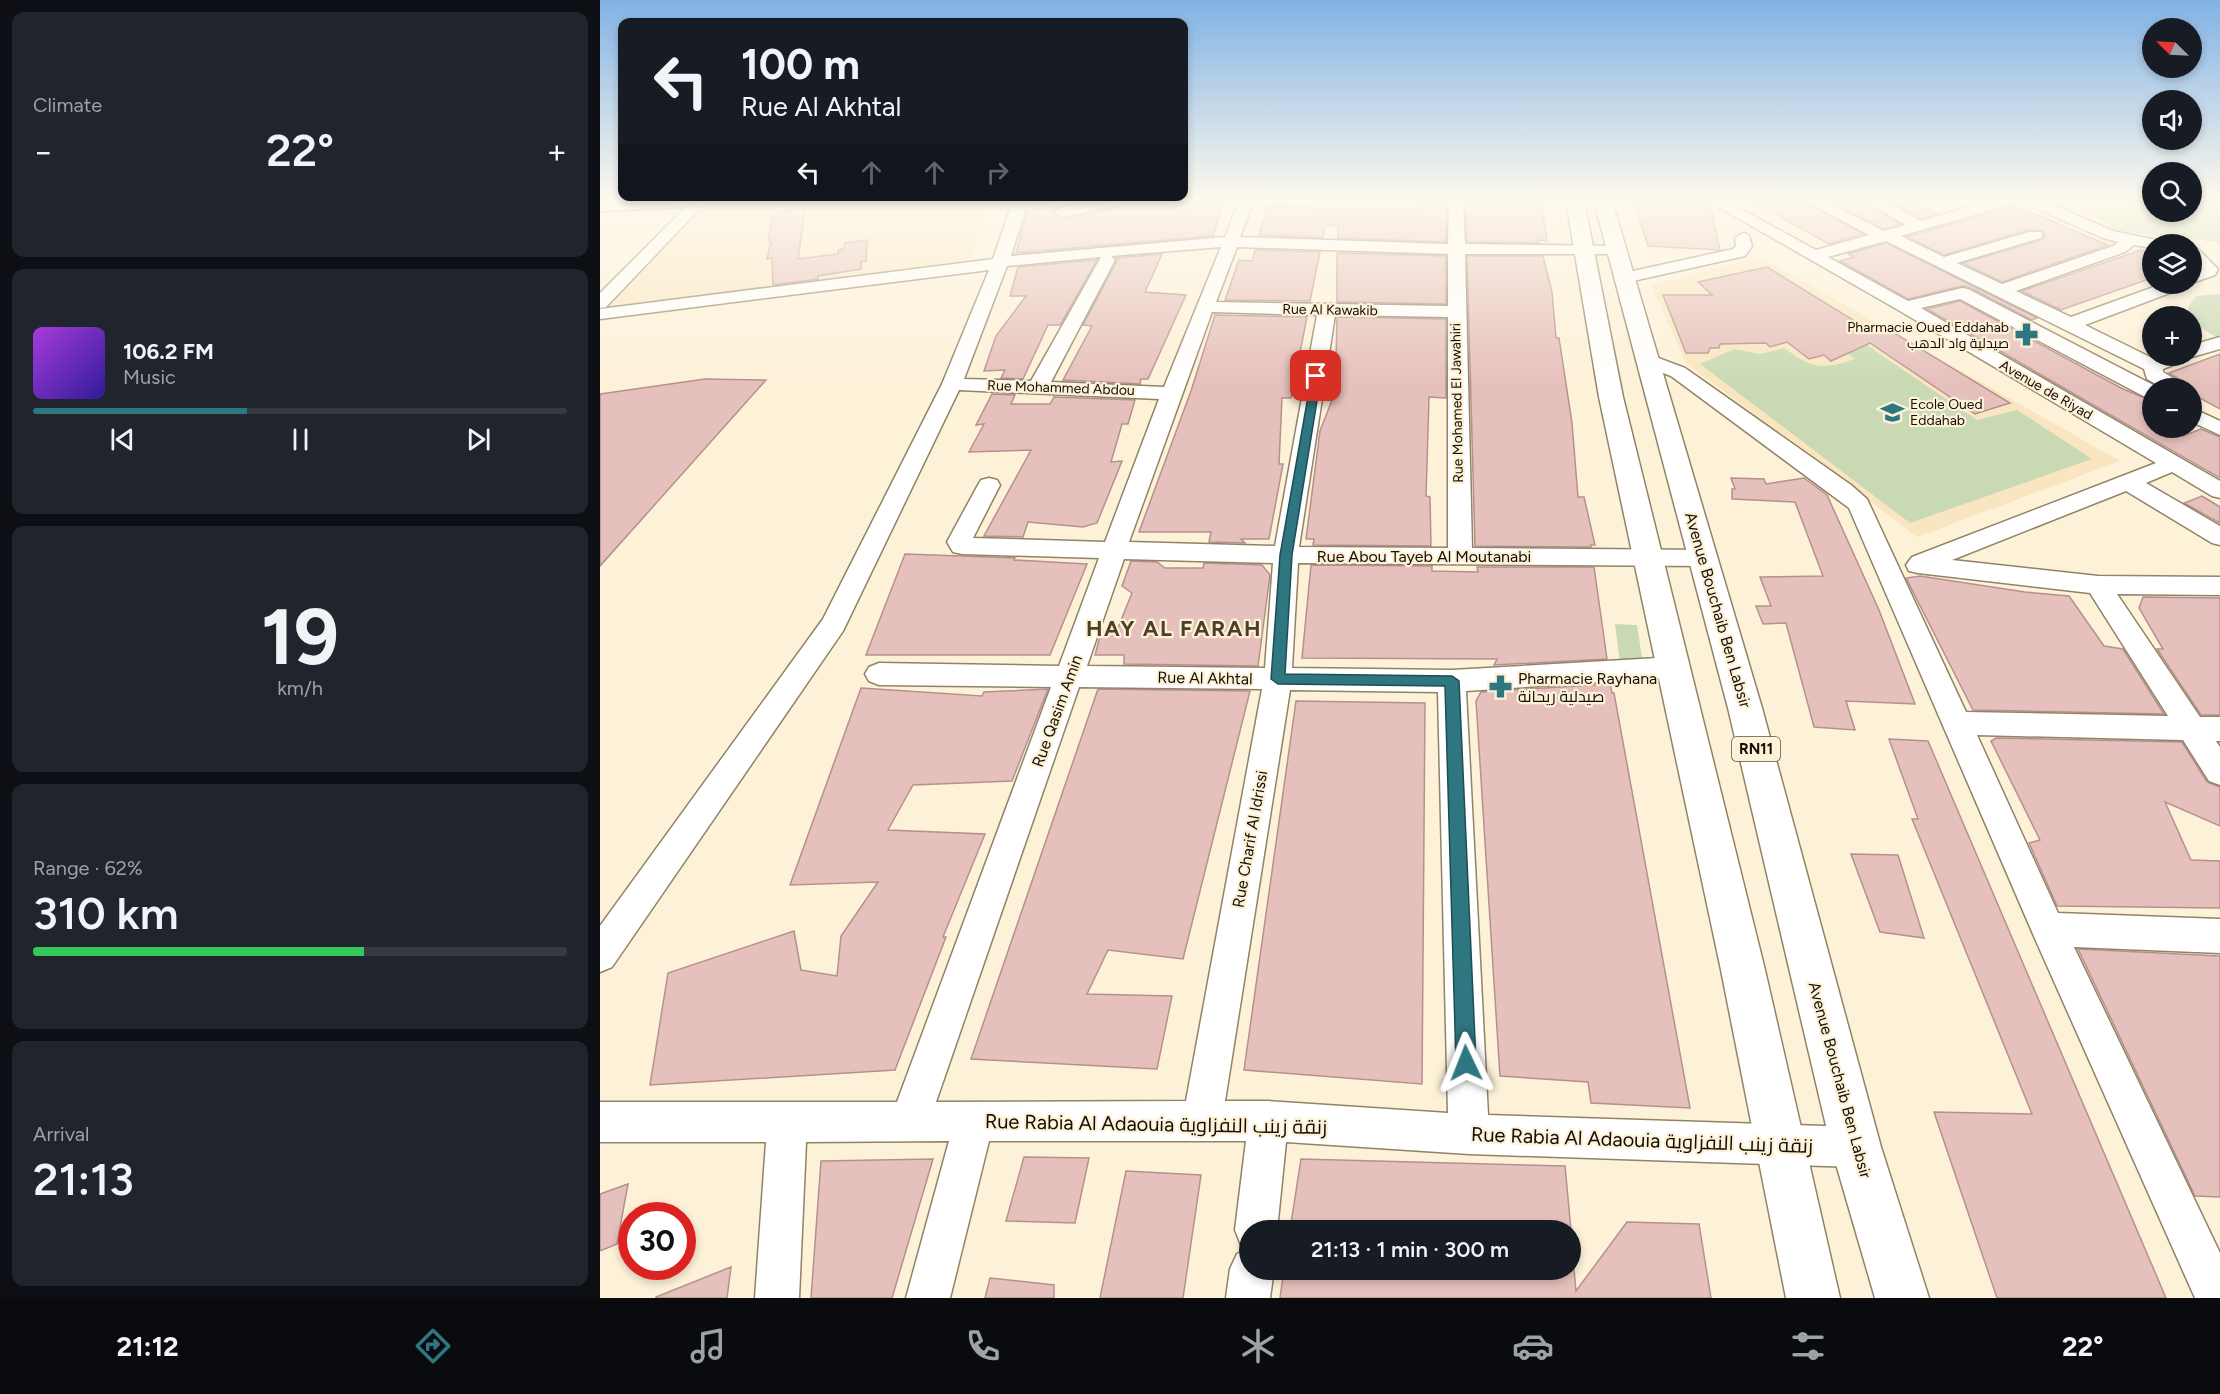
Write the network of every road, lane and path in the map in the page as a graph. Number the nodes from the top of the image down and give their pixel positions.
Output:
1 (641, 262) edge
2 (995, 262) edge
3 (1032, 262) edge
4 (1077, 262) edge
5 (1106, 262) edge
6 (1222, 262) edge
7 (1458, 262) edge
8 (1604, 262) edge
9 (1605, 262) edge
10 (1838, 262) edge
11 (1943, 262) edge
12 (2083, 262) edge
13 (2203, 262) edge
14 (993, 266) junction
15 (2202, 274) edge
16 (2002, 290) junction
17 (2150, 294) edge
18 (600, 303) edge
19 (1204, 307) junction
20 (1906, 307) junction
21 (1327, 309) junction
22 (1456, 312) junction
23 (600, 314) edge
24 (2070, 324) junction
25 (2220, 343) edge
26 (2202, 347) edge
27 (1646, 360) junction
28 (2142, 360) edge
29 (2153, 366) edge
30 (2159, 378) edge
31 (952, 384) junction
32 (1038, 387) junction
33 (2142, 388) edge
34 (1171, 393) junction
35 (2202, 403) edge
36 (2218, 406) dead end
37 (2202, 419) edge
38 (2220, 429) edge
39 (2174, 464) junction
40 (2128, 482) junction
41 (989, 485) dead end
42 (2219, 489) edge
43 (2220, 537) edge
44 (1114, 551) junction
45 (1286, 555) junction
46 (1648, 556) junction
47 (1460, 557) junction
48 (1704, 558) junction
49 (1904, 568) junction
50 (2098, 585) junction
51 (2220, 586) edge
52 (1675, 668) junction
53 (879, 674) dead end
54 (1070, 676) junction
55 (1278, 679) junction
56 (1452, 681) junction
57 (1958, 723) junction
58 (2190, 727) junction
59 (2220, 729) edge
60 (2220, 772) edge
61 (2048, 929) junction
62 (2220, 936) edge
63 (600, 955) edge
64 (1202, 1121) junction
65 (1268, 1121) junction
66 (600, 1122) edge
67 (787, 1122) junction
68 (909, 1122) junction
69 (974, 1122) junction
70 (1469, 1134) junction
71 (1779, 1144) junction
72 (1856, 1147) junction
73 (1257, 1220) edge
74 (1250, 1280) edge
75 (2216, 1288) edge
76 (777, 1298) edge
77 (928, 1298) edge
78 (1248, 1298) edge
79 (1813, 1298) edge
80 (1902, 1298) edge

1 - 18 street
2 - 14 street
3 - 14 street
4 - 14 street
5 - 32 street
6 - 19 street, Rue Qasim Amin
7 - 22 street, Rue Mohamed El Jawahiri
8 - 46 main road, Avenue Bouchaib Ben Labsir / RN11
9 - 27 main road, Avenue Bouchaib Ben Labsir / RN11
10 - 20 street, Avenue de Riyad
11 - 16 street
12 - 16 street
13 - 15 street
14 - 23 street
14 - 31 street
16 - 24 street
17 - 24 street
19 - 21 street, Rue Al Kawakib
19 - 34 street, Rue Qasim Amin
20 - 33 street
20 - 39 street, Avenue de Riyad
21 - 22 street, Rue Al Kawakib
21 - 45 street, Rue Charif Al Idrissi
22 - 47 street, Rue Mohamed El Jawahiri
24 - 28 street
25 - 26 street
27 - 48 main road, Avenue Bouchaib Ben Labsir / RN11
27 - 49 street
29 - 30 street
31 - 32 street, Rue Mohammed Abdou
31 - 63 street
32 - 34 street, Rue Mohammed Abdou
34 - 44 street, Rue Qasim Amin
35 - 36 street
37 - 38 street
39 - 40 street
39 - 42 street, Avenue de Riyad
40 - 43 street
40 - 49 street
41 - 44 street, Rue Abou Tayeb Al Moutanabi
44 - 45 street, Rue Abou Tayeb Al Moutanabi
44 - 54 street, Rue Qasim Amin
45 - 47 street, Rue Abou Tayeb Al Moutanabi
45 - 55 street, Rue Charif Al Idrissi
46 - 47 street, Rue Abou Tayeb Al Moutanabi
46 - 48 street, Rue Abou Tayeb Al Moutanabi
46 - 52 main road, Avenue Bouchaib Ben Labsir / RN11
48 - 72 main road, Avenue Bouchaib Ben Labsir / RN11
49 - 50 street
49 - 57 street
50 - 51 street
50 - 58 street
52 - 56 street, Rue Al Akhtal
52 - 71 main road, Avenue Bouchaib Ben Labsir / RN11
53 - 54 street, Rue Al Akhtal
54 - 55 street, Rue Al Akhtal
54 - 68 street, Rue Qasim Amin
55 - 56 street, Rue Al Akhtal
55 - 64 street, Rue Charif Al Idrissi
56 - 70 street
57 - 58 street
57 - 61 street
58 - 59 street
58 - 60 street
61 - 62 street
61 - 75 street
64 - 65 street, Rue Rabia Al Adaouia زنقة زينب النفزاوية
64 - 69 street, Rue Rabia Al Adaouia زنقة زينب النفزاوية
65 - 70 street, Rue Rabia Al Adaouia زنقة زينب النفزاوية
65 - 73 street
66 - 67 street, Rue Rabia Al Adaouia زنقة زينب النفزاوية
67 - 68 street, Rue Rabia Al Adaouia زنقة زينب النفزاوية
67 - 76 street
68 - 69 street, Rue Rabia Al Adaouia زنقة زينب النفزاوية
69 - 77 street
70 - 71 street, Rue Rabia Al Adaouia زنقة زينب النفزاوية
71 - 72 street, Rue Rabia Al Adaouia زنقة زينب النفزاوية
71 - 79 main road, Avenue Bouchaib Ben Labsir / RN11
72 - 80 main road, Avenue Bouchaib Ben Labsir / RN11
74 - 78 street

